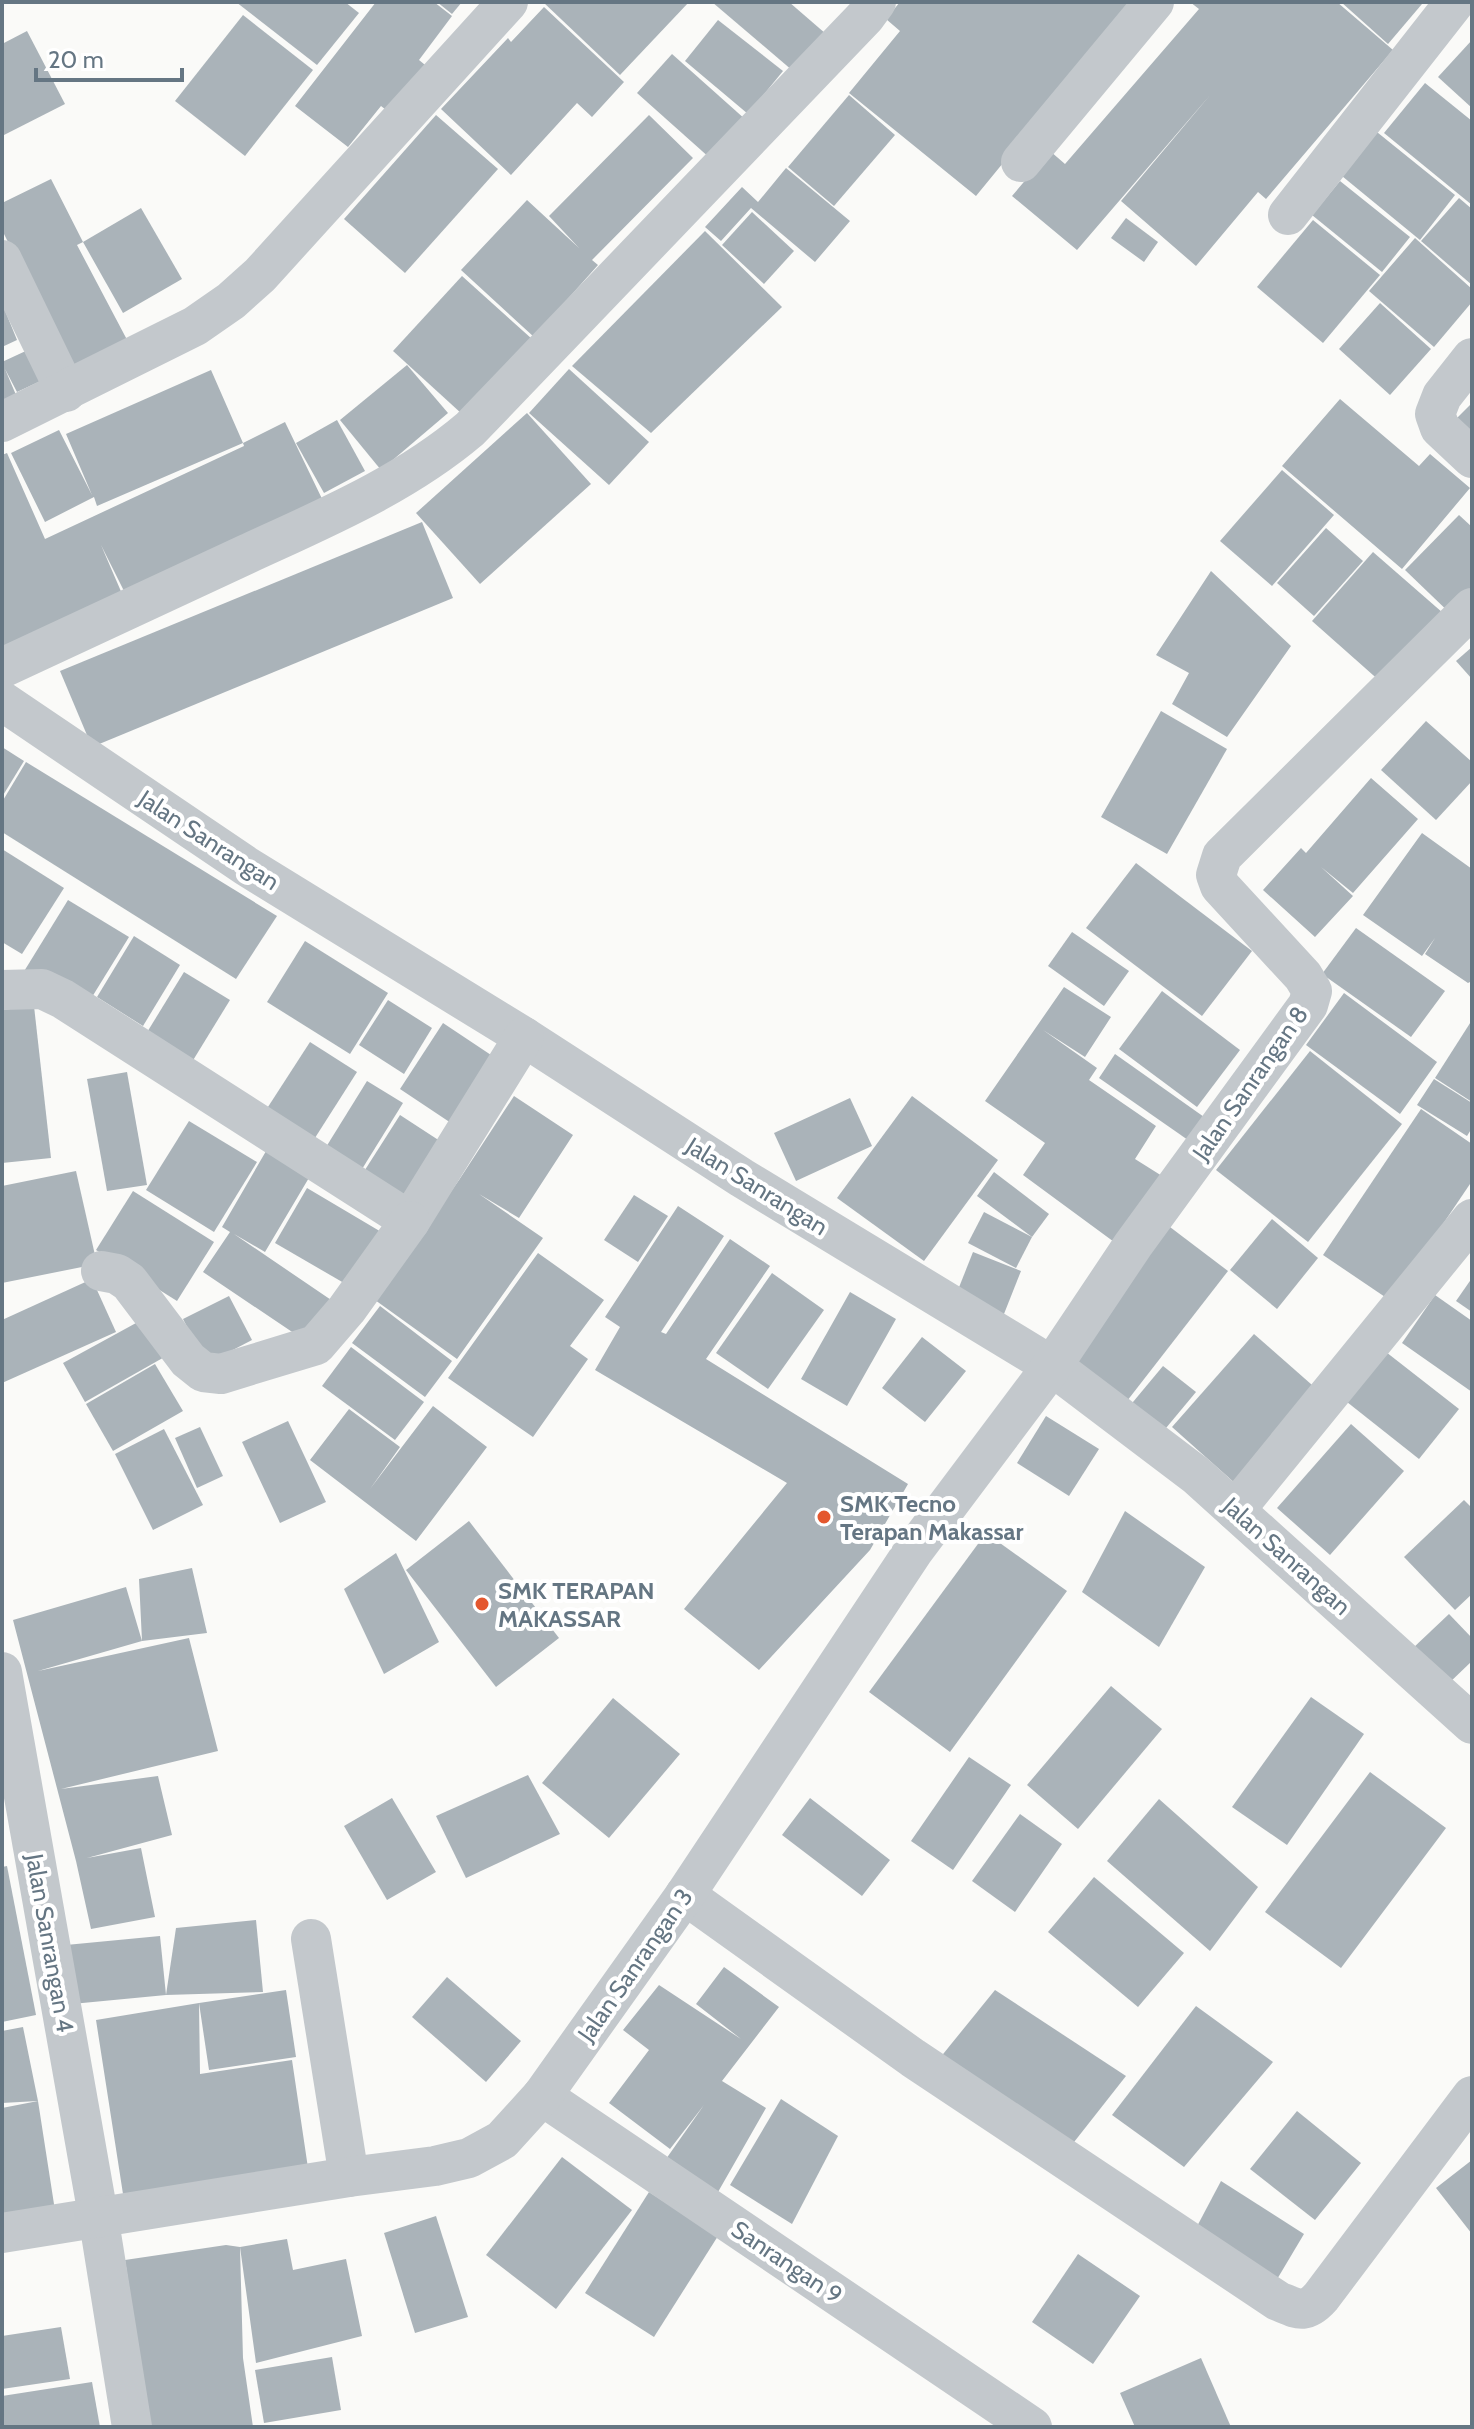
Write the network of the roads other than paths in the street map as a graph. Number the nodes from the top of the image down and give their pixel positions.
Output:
1 (508, 2) edge
2 (1154, 2) edge
3 (1455, 2) edge
4 (862, 7) edge
5 (1021, 162) dead end
6 (1288, 215) dead end
7 (2, 260) edge
8 (1472, 358) edge
9 (66, 392) junction
10 (2, 422) edge
11 (1472, 458) edge
12 (1472, 608) edge
13 (2, 668) edge
14 (2, 701) edge
15 (2, 990) edge
16 (524, 1037) junction
17 (1472, 1219) edge
18 (410, 1221) junction
19 (101, 1271) dead end
20 (1052, 1366) junction
21 (1235, 1510) junction
22 (2, 1672) edge
23 (1472, 1724) edge
24 (685, 1895) junction
25 (311, 1939) dead end
26 (542, 2096) junction
27 (1472, 2096) edge
28 (349, 2177) junction
29 (98, 2215) junction
30 (2, 2233) edge
31 (132, 2427) edge
32 (1032, 2427) edge

1 - 9 street
2 - 5 street
3 - 6 street
4 - 13 street
7 - 9 street
8 - 11 street
9 - 10 street
12 - 20 street, Jalan Sanrangan 8
14 - 16 street, Jalan Sanrangan
15 - 18 street
16 - 18 street
16 - 20 street, Jalan Sanrangan
17 - 21 street
18 - 19 street
20 - 21 street, Jalan Sanrangan
20 - 24 street, Jalan Sanrangan 3
21 - 23 street, Jalan Sanrangan
22 - 29 street, Jalan Sanrangan 4
24 - 26 street, Jalan Sanrangan 3
24 - 27 street
25 - 28 street
26 - 28 street, Jalan Sanrangan 3
26 - 32 street, Sanrangan 9
28 - 29 street, Jalan Sanrangan 3
29 - 30 street, Jalan Sanrangan 3
29 - 31 street, Jalan Sanrangan 4

